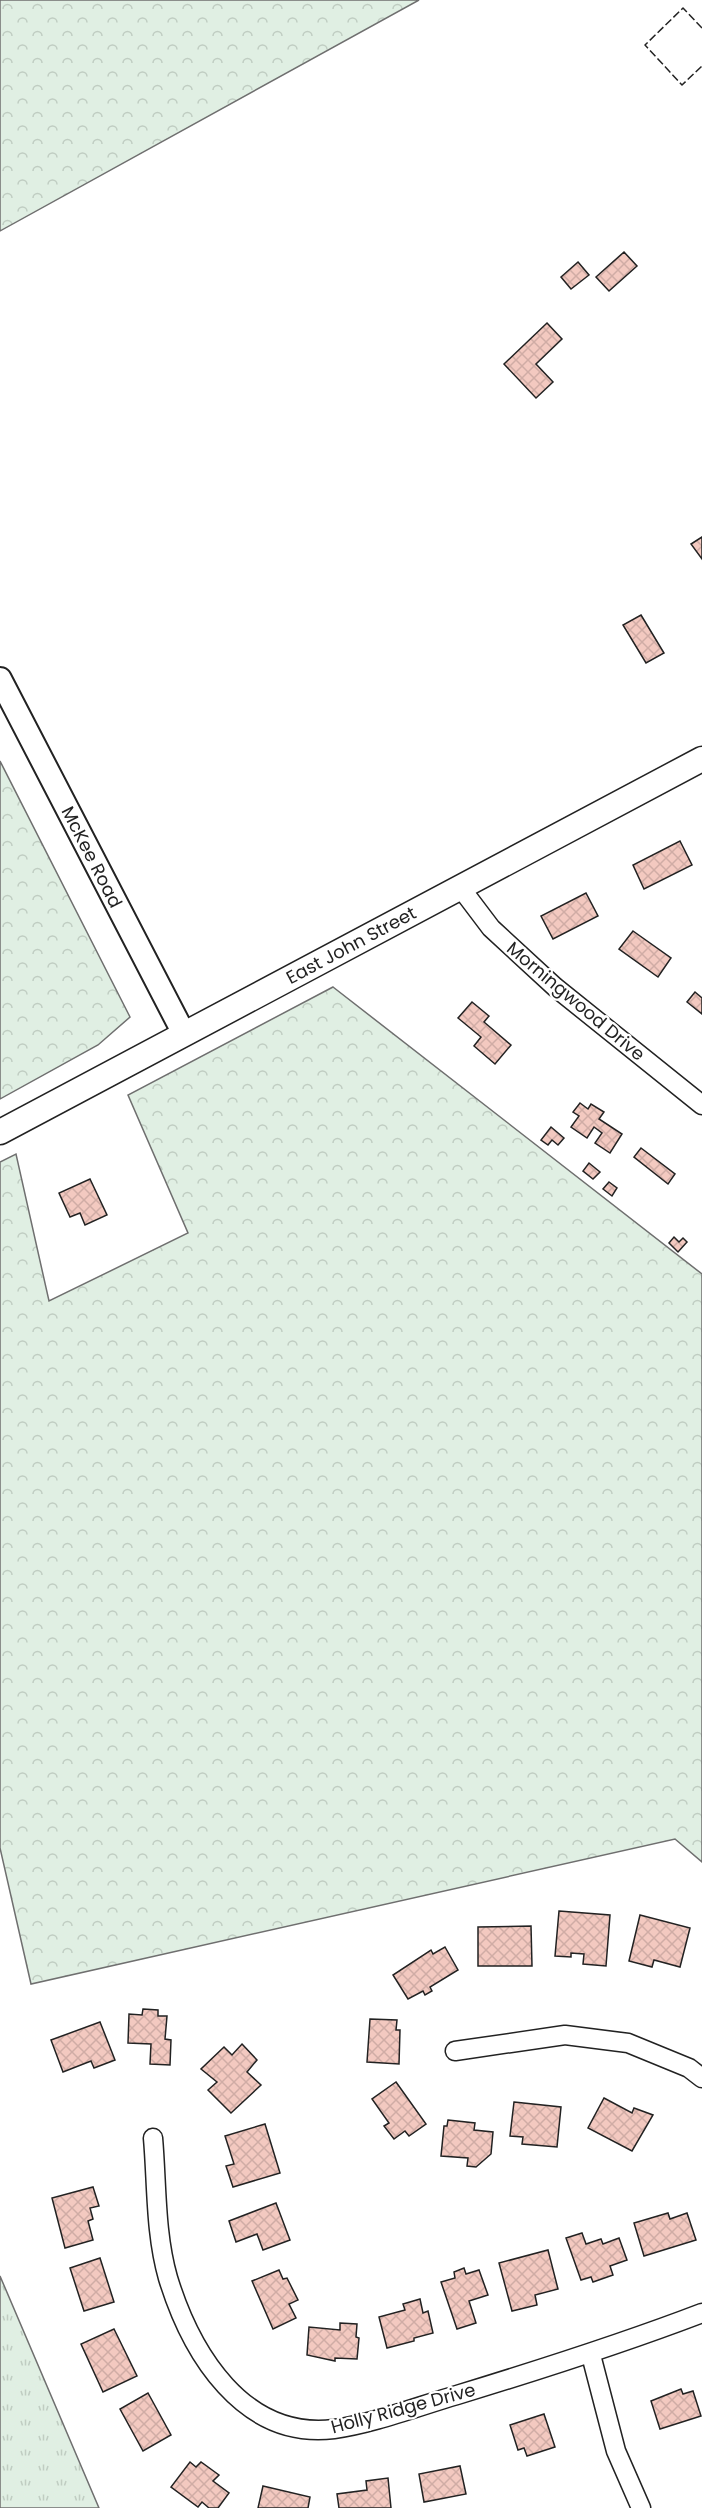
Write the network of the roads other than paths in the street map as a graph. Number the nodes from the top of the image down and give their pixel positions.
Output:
1 (0, 679) edge
2 (702, 759) edge
3 (460, 887) junction
4 (184, 1034) junction
5 (702, 1105) edge
6 (0, 1132) edge
7 (455, 2051) dead end
8 (702, 2078) edge
9 (153, 2138) dead end
10 (702, 2313) edge
11 (591, 2355) junction
12 (641, 2508) edge

1 - 4 street, McKee Road
2 - 3 main road, East John Street
3 - 4 main road, East John Street
3 - 5 street, Morningwood Drive
4 - 6 main road, East John Street
7 - 8 street
9 - 11 street, Holly Ridge Drive
10 - 11 street, Holly Ridge Drive
11 - 12 street

